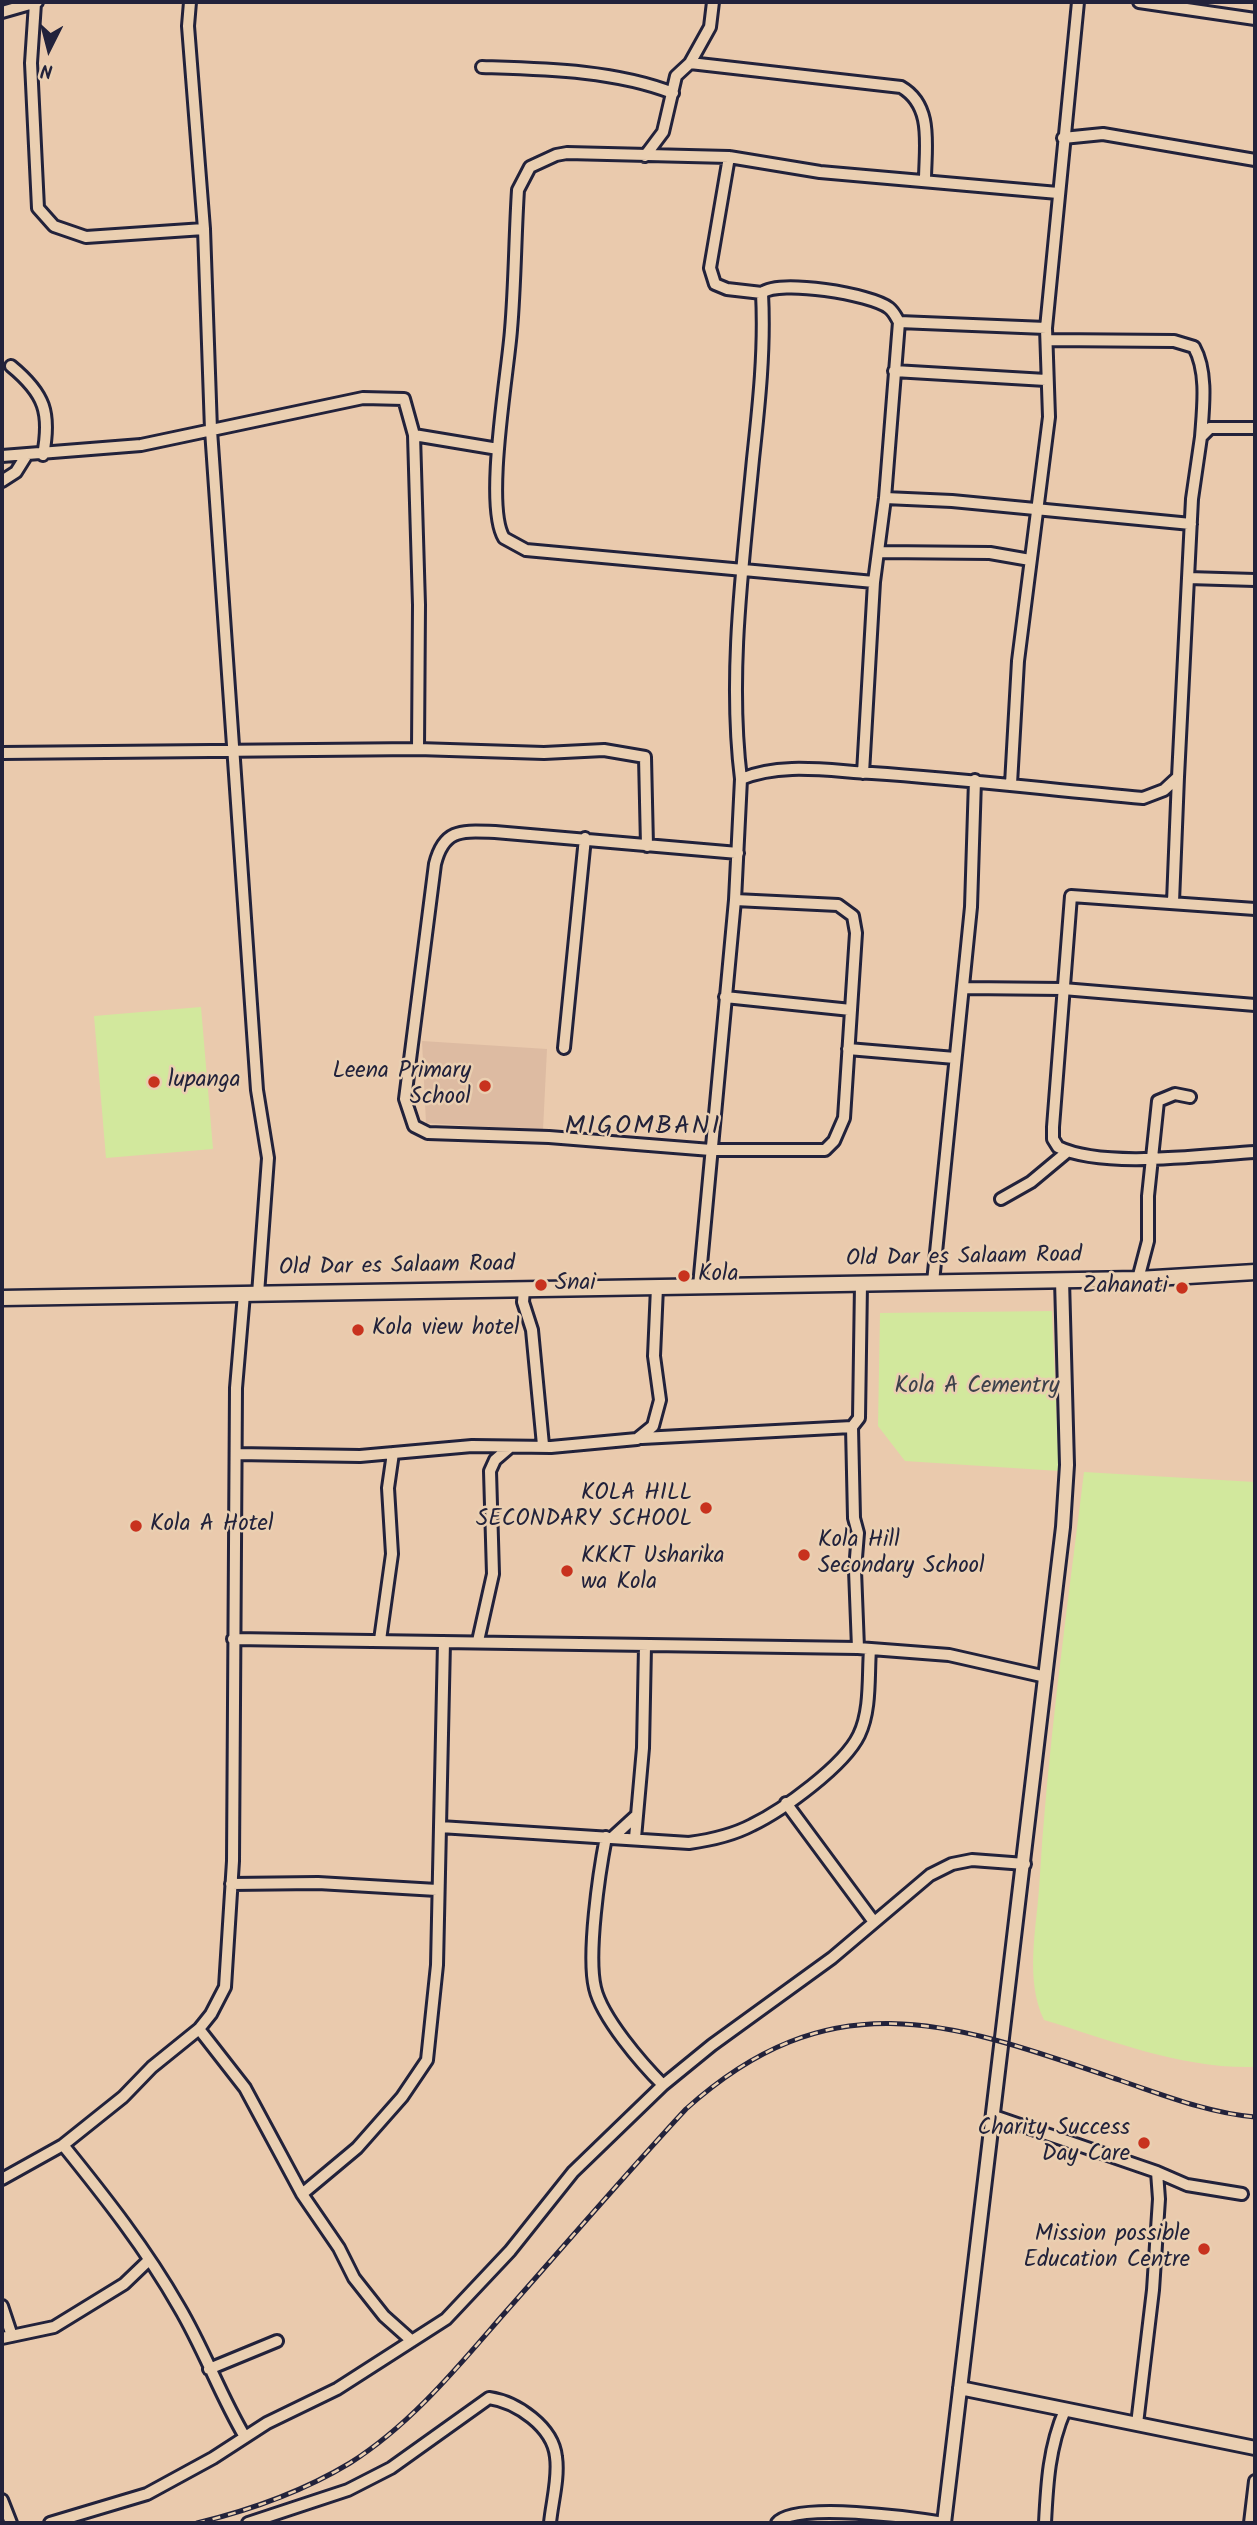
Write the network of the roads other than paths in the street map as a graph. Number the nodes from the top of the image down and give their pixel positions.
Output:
1 (36, 2) edge
2 (190, 2) edge
3 (713, 2) edge
4 (1078, 2) edge
5 (1139, 2) edge
6 (2, 12) edge
7 (1255, 19) edge
8 (690, 63) junction
9 (482, 67) dead end
10 (673, 93) junction
11 (1063, 138) junction
12 (656, 144) junction
13 (669, 155) junction
14 (645, 156) junction
15 (729, 157) junction
16 (1255, 160) edge
17 (925, 181) junction
18 (1058, 193) junction
19 (204, 229) junction
20 (762, 293) junction
21 (899, 322) junction
22 (1047, 334) junction
23 (11, 366) dead end
24 (894, 371) junction
25 (1046, 380) junction
26 (1255, 428) edge
27 (211, 430) junction
28 (414, 435) junction
29 (1201, 437) junction
30 (498, 449) junction
31 (43, 455) junction
32 (2, 456) edge
33 (26, 456) junction
34 (2, 481) edge
35 (885, 498) junction
36 (1037, 509) junction
37 (1191, 524) junction
38 (879, 552) junction
39 (1030, 560) junction
40 (743, 570) junction
41 (1188, 578) junction
42 (1255, 580) edge
43 (874, 582) junction
44 (418, 749) junction
45 (234, 750) junction
46 (2, 753) edge
47 (863, 773) junction
48 (1178, 777) junction
49 (741, 779) junction
50 (975, 780) junction
51 (1011, 784) junction
52 (585, 838) junction
53 (647, 846) junction
54 (738, 853) junction
55 (735, 900) junction
56 (1173, 902) junction
57 (1255, 909) edge
58 (964, 988) junction
59 (1063, 989) junction
60 (725, 997) junction
61 (1255, 1005) edge
62 (851, 1010) junction
63 (564, 1048) dead end
64 (848, 1048) junction
65 (956, 1058) junction
66 (1190, 1097) dead end
67 (711, 1150) junction
68 (1067, 1152) junction
69 (1255, 1152) edge
70 (1153, 1160) junction
71 (1001, 1199) dead end
72 (1255, 1272) edge
73 (1138, 1279) junction
74 (1062, 1280) junction
75 (933, 1282) junction
76 (862, 1283) junction
77 (699, 1286) junction
78 (657, 1287) junction
79 (524, 1289) junction
80 (251, 1294) junction
81 (2, 1298) edge
82 (852, 1427) junction
83 (637, 1439) junction
84 (543, 1445) junction
85 (509, 1448) junction
86 (393, 1453) junction
87 (236, 1454) junction
88 (233, 1639) junction
89 (380, 1640) junction
90 (478, 1641) junction
91 (444, 1642) junction
92 (645, 1646) junction
93 (858, 1648) junction
94 (870, 1649) junction
95 (1046, 1677) junction
96 (786, 1803) junction
97 (637, 1815) junction
98 (440, 1827) junction
99 (609, 1837) junction
100 (635, 1838) junction
101 (1025, 1864) junction
102 (231, 1884) junction
103 (438, 1889) junction
104 (874, 1922) junction
105 (199, 2029) junction
106 (663, 2085) junction
107 (994, 2116) junction
108 (63, 2145) junction
109 (1157, 2172) junction
110 (2, 2179) edge
111 (1187, 2185) junction
112 (302, 2194) junction
113 (1242, 2194) dead end
114 (1159, 2199) junction
115 (149, 2260) junction
116 (2, 2306) edge
117 (7, 2337) edge
118 (277, 2341) dead end
119 (412, 2341) junction
120 (209, 2369) junction
121 (960, 2388) junction
122 (1065, 2410) junction
123 (1137, 2424) junction
124 (245, 2437) junction
125 (1255, 2448) edge
126 (1255, 2481) edge
127 (2, 2500) edge
128 (11, 2523) edge
129 (50, 2523) edge
130 (248, 2523) edge
131 (550, 2523) edge
132 (777, 2523) edge
133 (944, 2523) edge
134 (1045, 2523) edge
135 (1250, 2523) edge

1 - 6 street
1 - 19 street
2 - 19 street
3 - 8 street
4 - 11 street
5 - 7 street
8 - 10 street
8 - 17 street
9 - 10 street
10 - 12 street
11 - 16 street
11 - 18 street
12 - 13 street
12 - 14 street
13 - 14 street
13 - 15 street
14 - 30 street
15 - 17 street
15 - 20 street
17 - 18 street
18 - 22 street
19 - 27 street
20 - 21 street
20 - 40 street
21 - 22 street
21 - 24 street
22 - 25 street
22 - 29 street
23 - 31 street
24 - 25 street
24 - 35 street
25 - 36 street
26 - 29 street
27 - 28 street
27 - 31 street
27 - 45 street
28 - 30 street
28 - 44 street
29 - 37 street
30 - 40 street
31 - 33 street
32 - 33 street
33 - 34 street
35 - 36 street
35 - 38 street
36 - 37 street
36 - 39 street
37 - 41 street
38 - 39 street
38 - 43 street
39 - 51 street
40 - 43 street
40 - 49 street
41 - 42 street
41 - 48 street
43 - 47 street
44 - 45 street
44 - 53 street
45 - 46 street
45 - 80 street
47 - 49 street
47 - 50 street
48 - 51 street
48 - 56 street
49 - 54 street
50 - 51 street
50 - 58 street
52 - 53 street
52 - 63 street
52 - 67 street
53 - 54 street
54 - 55 street
55 - 60 street
55 - 62 street
56 - 57 street
56 - 59 street
58 - 59 street
58 - 65 street
59 - 61 street
59 - 68 street
60 - 62 street
60 - 67 street
62 - 64 street
64 - 65 street
64 - 67 street
65 - 75 street
66 - 70 street
67 - 77 street
68 - 70 street
68 - 71 street
69 - 70 street
70 - 73 street
72 - 73 main road, Old Dar es Salaam Road
73 - 74 main road, Old Dar es Salaam Road
74 - 75 main road, Old Dar es Salaam Road
74 - 95 street
75 - 76 main road, Old Dar es Salaam Road
76 - 77 main road, Old Dar es Salaam Road
76 - 82 street
77 - 78 main road, Old Dar es Salaam Road
78 - 79 main road, Old Dar es Salaam Road
78 - 83 street
79 - 80 main road, Old Dar es Salaam Road
79 - 84 street
80 - 81 main road, Old Dar es Salaam Road
80 - 87 street
82 - 83 street
82 - 93 street
83 - 84 street
84 - 85 street
85 - 86 street
85 - 90 street
86 - 87 street
86 - 89 street
87 - 88 street
88 - 89 street
88 - 102 street
89 - 91 street
90 - 91 street
90 - 92 street
91 - 98 street
92 - 93 street
92 - 97 street
93 - 94 street
94 - 95 street
94 - 96 street
95 - 101 street
96 - 100 street
96 - 104 street
97 - 99 street
97 - 100 street
98 - 99 street
98 - 103 street
99 - 100 street
99 - 106 street
101 - 104 street
101 - 107 street
102 - 103 street
102 - 105 street
103 - 112 street
104 - 106 street
105 - 108 street
105 - 112 street
106 - 119 street
107 - 109 street
107 - 121 street
108 - 110 street
108 - 115 street
109 - 111 street
109 - 114 street
111 - 113 street
111 - 114 street
112 - 119 street
114 - 123 street
115 - 117 street
115 - 120 street
116 - 117 street
118 - 120 street
119 - 124 street
120 - 124 street
121 - 122 street
121 - 133 street
122 - 123 street
122 - 134 street
123 - 125 street
124 - 129 street
126 - 135 street
127 - 128 street
130 - 131 street
132 - 133 street

